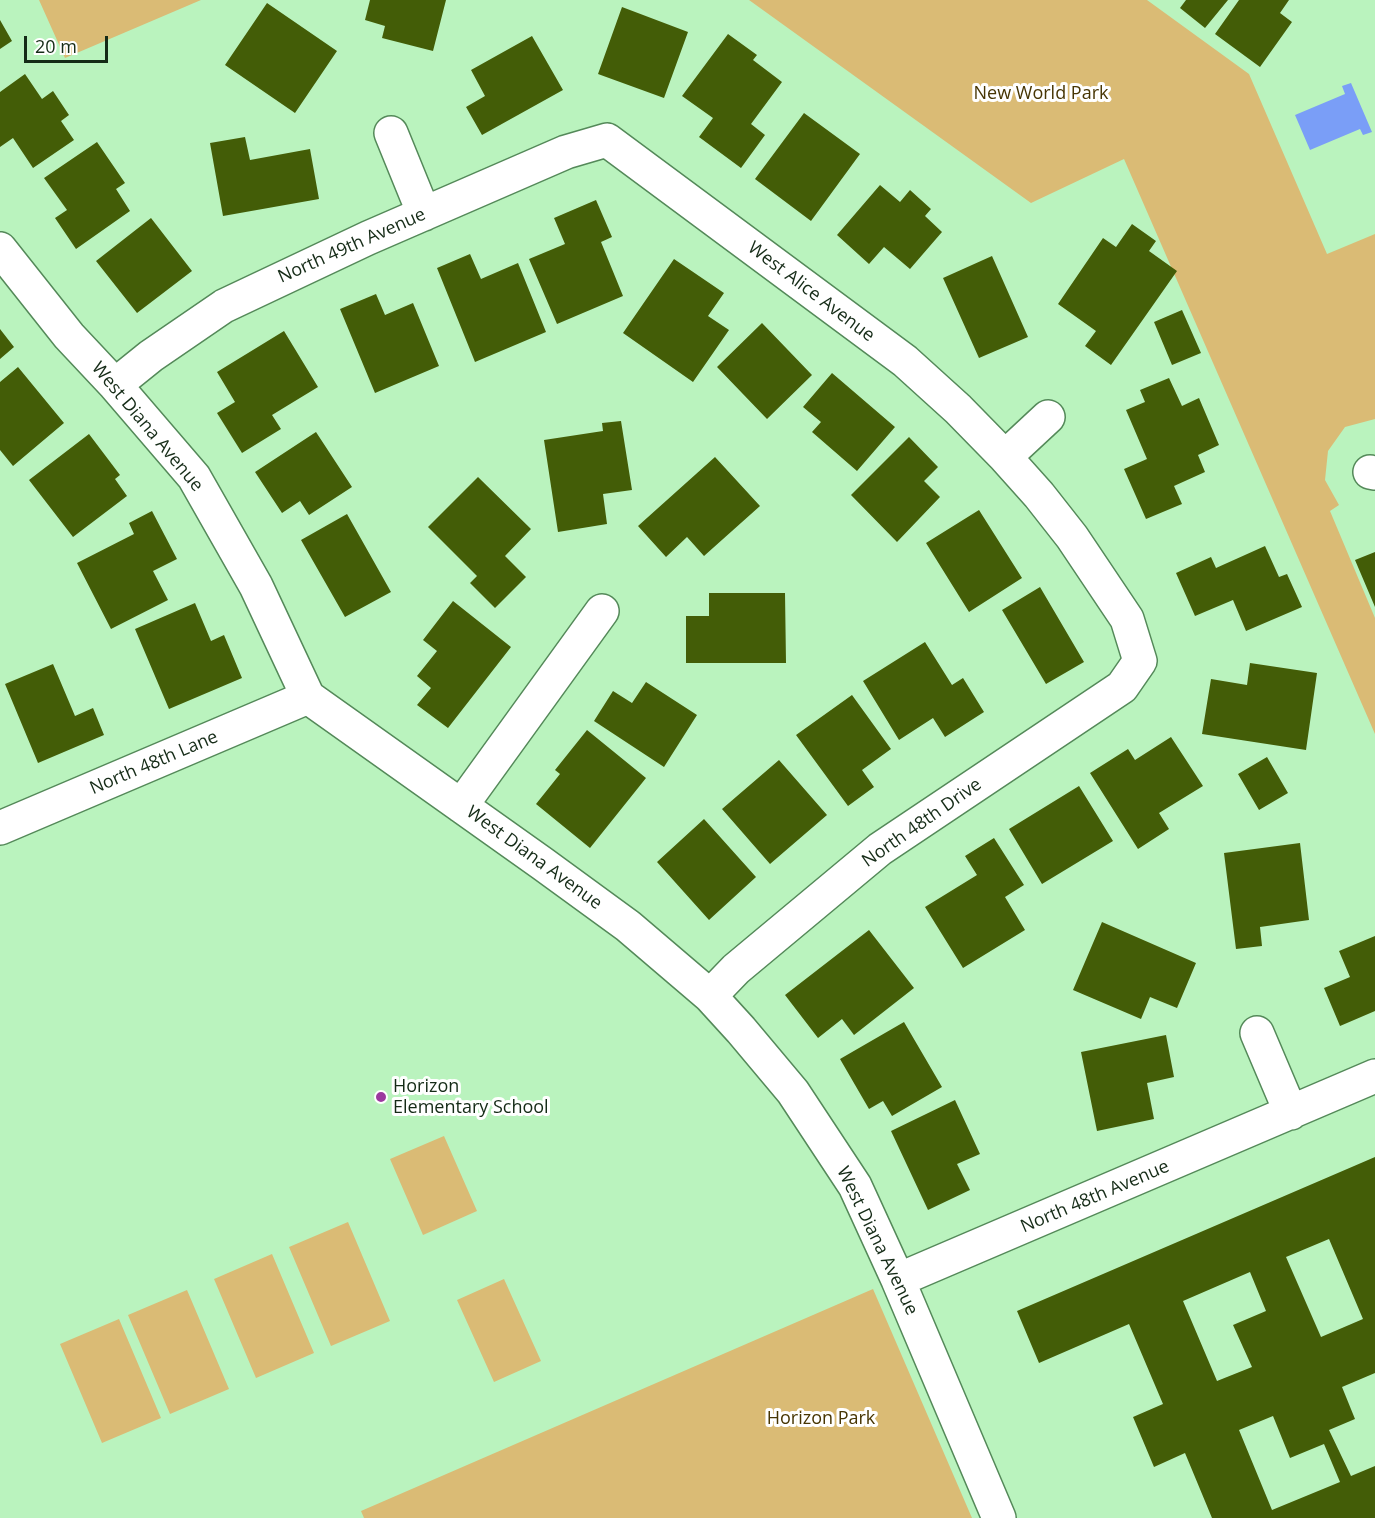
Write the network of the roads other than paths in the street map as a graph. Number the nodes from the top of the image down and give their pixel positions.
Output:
1 (391, 133) dead end
2 (607, 140) joint
3 (424, 214) junction
4 (0, 249) edge
5 (115, 385) junction
6 (1048, 417) dead end
7 (1005, 457) junction
8 (602, 611) dead end
9 (1140, 661) joint
10 (308, 697) junction
11 (461, 806) junction
12 (0, 828) edge
13 (710, 996) junction
14 (1257, 1033) dead end
15 (1375, 1076) edge
16 (1291, 1113) junction
17 (898, 1280) junction
18 (999, 1518) edge

1 - 3 street
2 - 3 street, North 49th Avenue
2 - 7 street, West Alice Avenue
3 - 5 street, North 49th Avenue
4 - 5 street, West Diana Avenue
5 - 10 street, West Diana Avenue
6 - 7 street
7 - 9 street, West Alice Avenue
8 - 11 street
9 - 13 street, North 48th Drive
10 - 11 street, West Diana Avenue
10 - 12 street, North 48th Lane
11 - 13 street, West Diana Avenue
13 - 17 street, West Diana Avenue
14 - 16 street
15 - 16 street, North 48th Avenue
16 - 17 street, North 48th Avenue
17 - 18 street, West Diana Avenue

